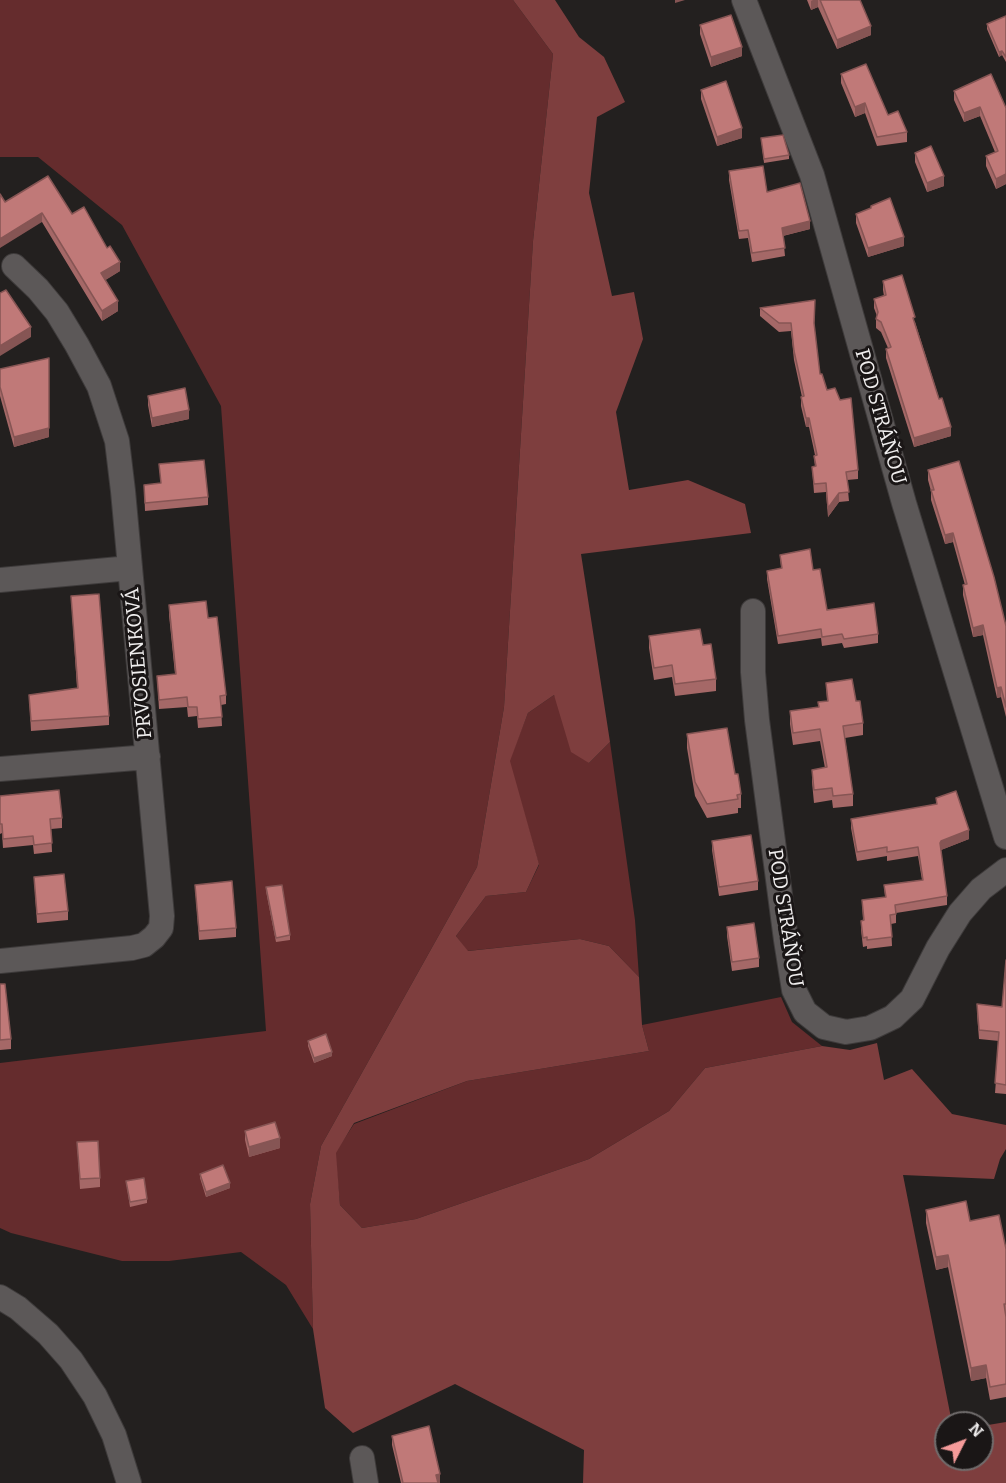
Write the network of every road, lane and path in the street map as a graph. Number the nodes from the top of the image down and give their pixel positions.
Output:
1 (744, 0) edge
2 (14, 266) dead end
3 (130, 568) junction
4 (0, 580) edge
5 (753, 611) dead end
6 (148, 757) junction
7 (0, 769) edge
8 (1006, 837) edge
9 (1006, 870) edge
10 (0, 960) edge
11 (0, 1297) edge
12 (362, 1458) dead end
13 (129, 1483) edge
14 (366, 1483) edge

1 - 8 street, POD STRÁŇOU
2 - 3 street, PRVOSIENKOVÁ
3 - 4 street, PRVOSIENKOVÁ
3 - 6 street, PRVOSIENKOVÁ
5 - 9 street, POD STRÁŇOU
6 - 7 street, PRVOSIENKOVÁ
6 - 10 street, PRVOSIENKOVÁ
11 - 13 street
12 - 14 street

